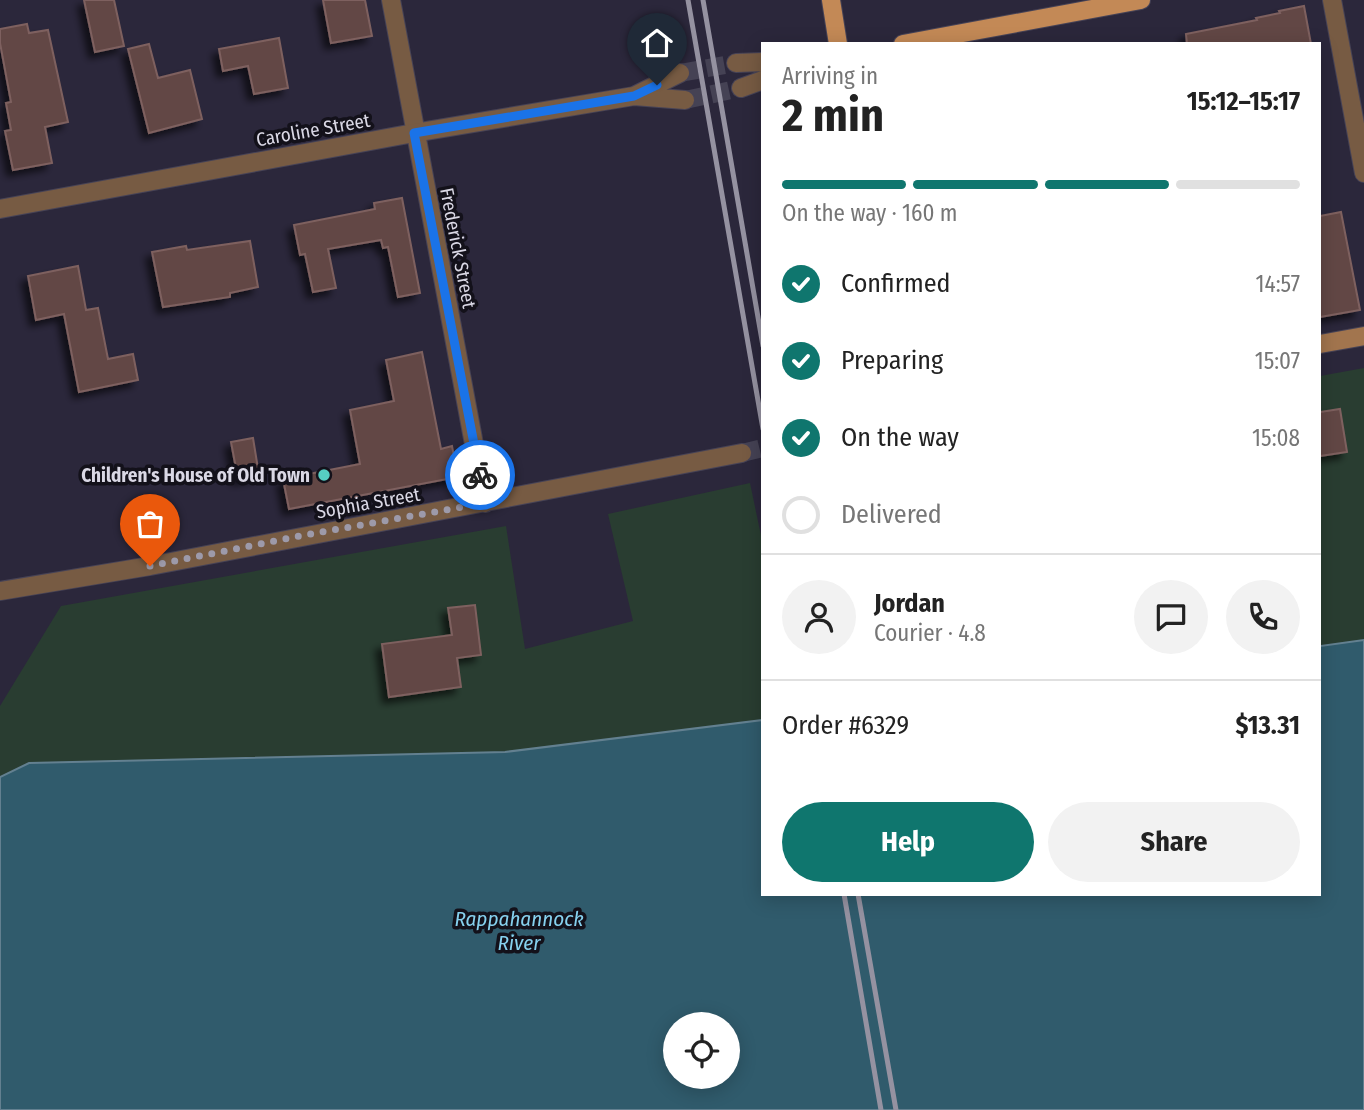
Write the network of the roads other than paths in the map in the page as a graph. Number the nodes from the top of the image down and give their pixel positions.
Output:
1 (391, 0) edge
2 (831, 0) edge
3 (1141, 0) edge
4 (1332, 0) edge
5 (838, 42) edge
6 (914, 42) edge
7 (761, 62) edge
8 (736, 63) tunnel mouth
9 (680, 74) tunnel mouth
10 (761, 81) edge
11 (741, 88) tunnel mouth
12 (634, 96) junction
13 (685, 100) tunnel mouth
14 (414, 133) junction
15 (1364, 173) edge
16 (0, 209) edge
17 (1364, 336) edge
18 (1321, 344) edge
19 (742, 453) tunnel mouth
20 (485, 503) junction
21 (0, 591) edge

1 - 14 street, Frederick Street
2 - 5 main road
3 - 6 main road
4 - 15 street
7 - 8 street
9 - 12 street, Caroline Street
10 - 11 street
12 - 13 street, Caroline Street
12 - 14 street, Caroline Street
14 - 16 street, Caroline Street
14 - 20 street, Frederick Street
17 - 18 main road
19 - 20 street, Sophia Street
20 - 21 street, Sophia Street

